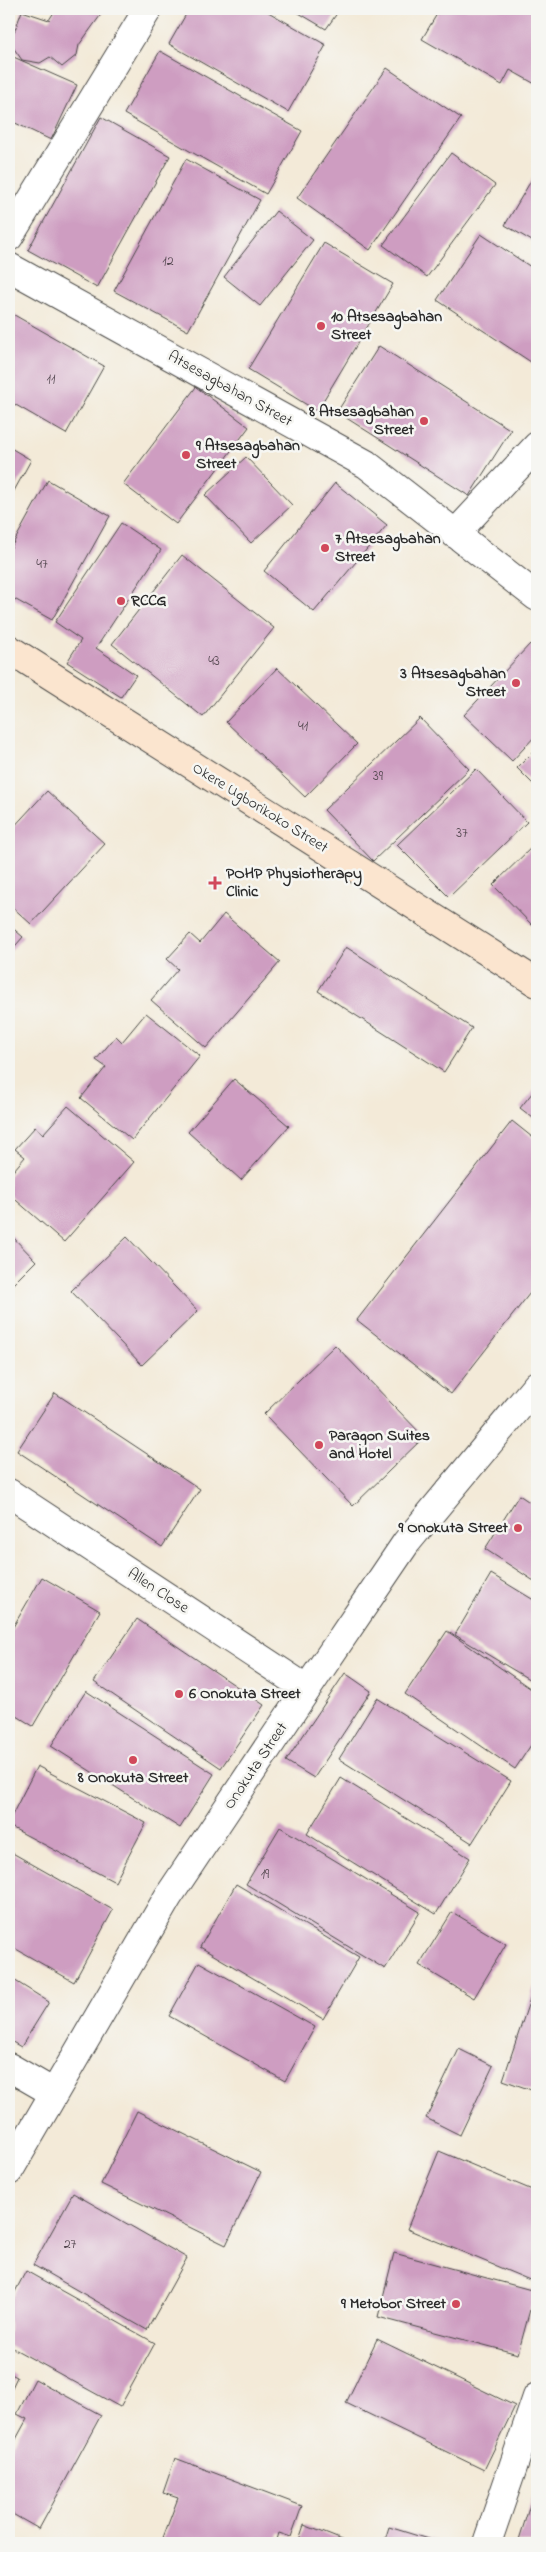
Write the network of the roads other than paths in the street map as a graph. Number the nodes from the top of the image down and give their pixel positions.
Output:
1 (148, 9) edge
2 (9, 236) edge
3 (9, 267) edge
4 (537, 446) edge
5 (456, 534) junction
6 (537, 597) edge
7 (9, 649) edge
8 (537, 983) edge
9 (537, 1385) edge
10 (9, 1493) edge
11 (308, 1689) junction
12 (9, 2067) edge
13 (54, 2093) junction
14 (9, 2170) edge
15 (537, 2397) edge
16 (486, 2543) edge

1 - 2 street
3 - 5 street, Atsesagbahan Street
4 - 5 street
5 - 6 street, Atsesagbahan Street
7 - 8 street, Okere Ugborikoko Street
9 - 11 street, Onokuta Street
10 - 11 street, Allen Close
11 - 13 street, Onokuta Street
12 - 13 street
13 - 14 street, Onokuta Street
15 - 16 street

